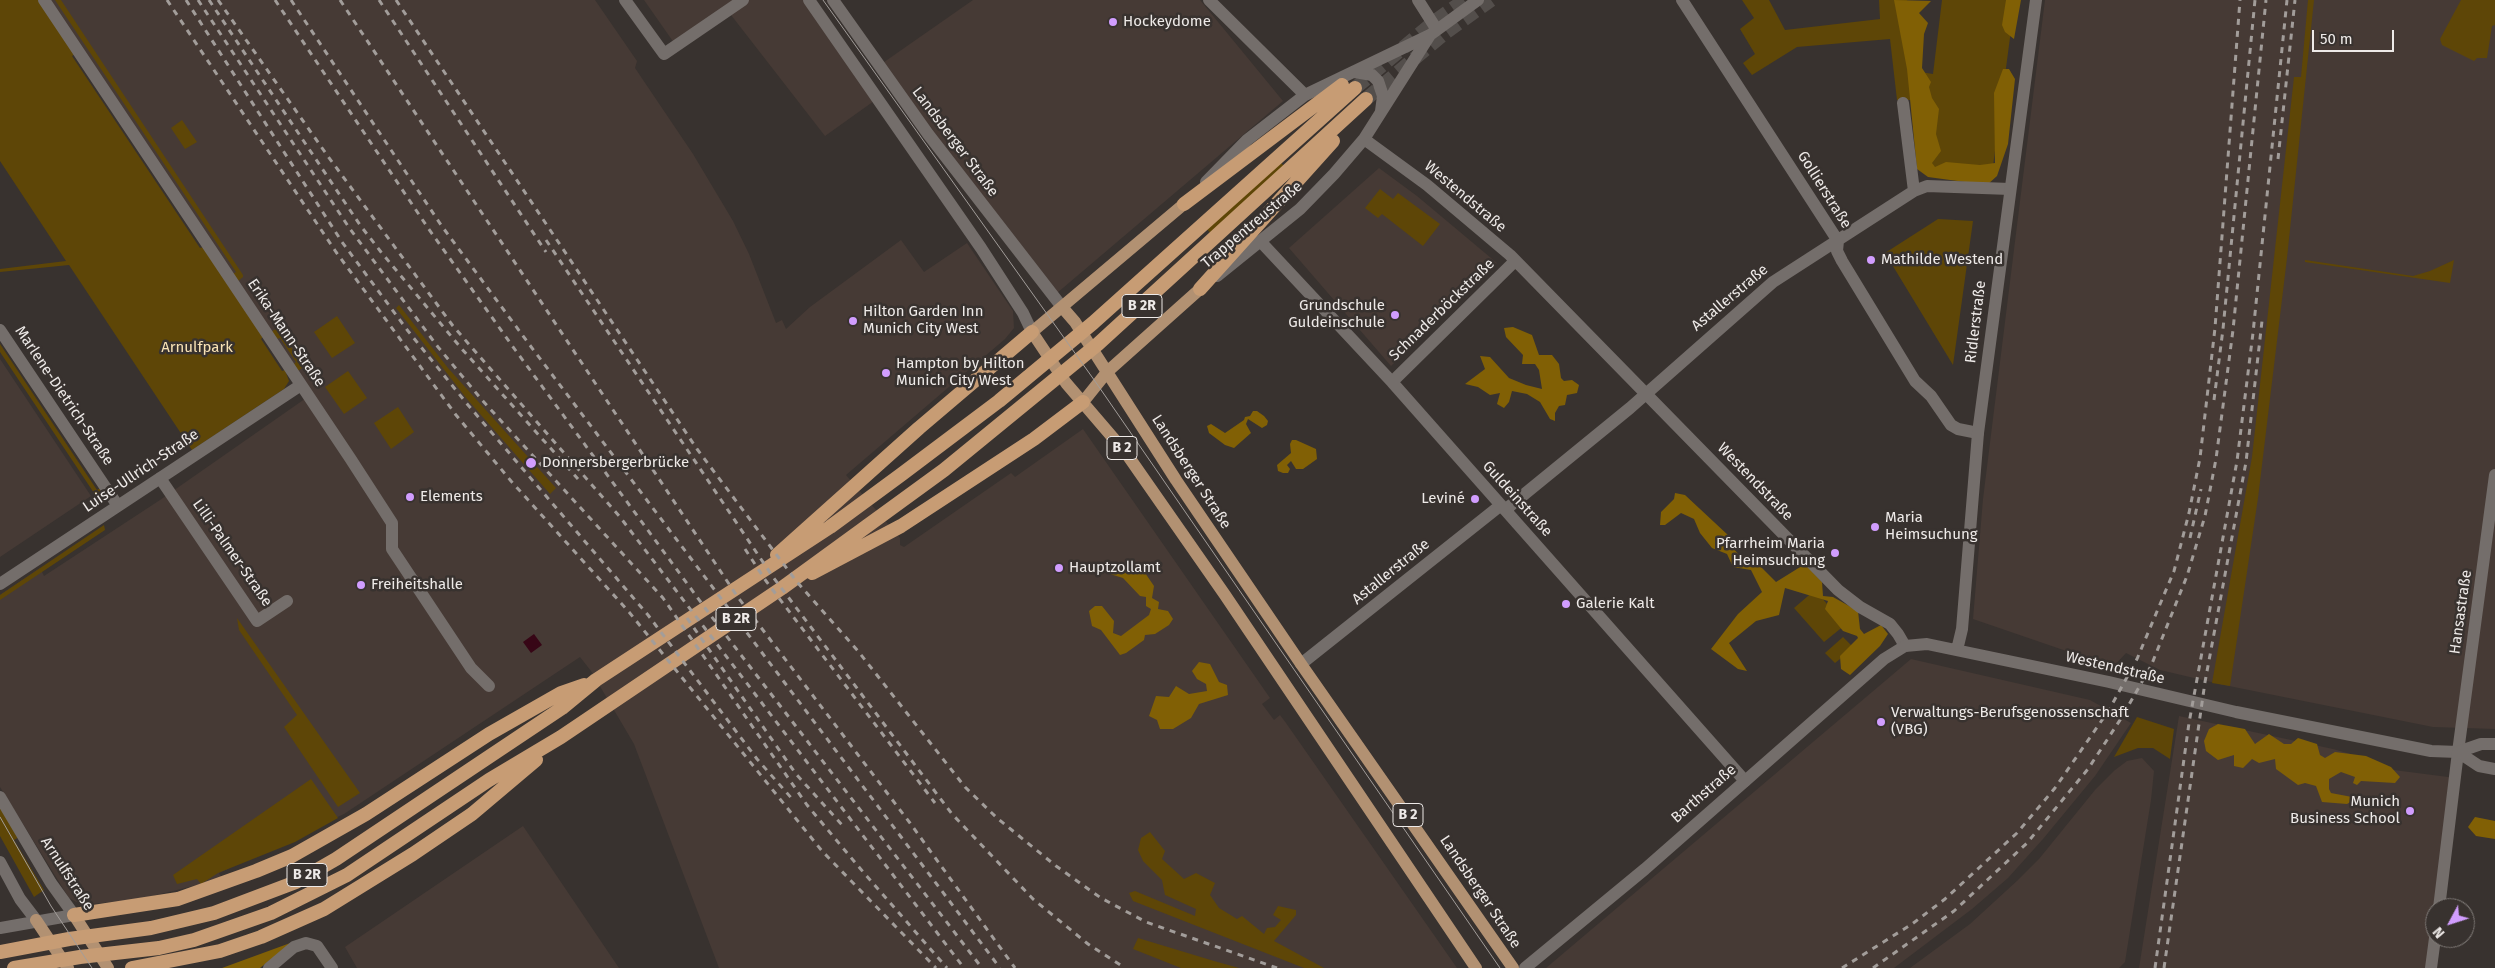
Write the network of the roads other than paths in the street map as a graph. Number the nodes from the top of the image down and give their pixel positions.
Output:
1 (44, 0) edge
2 (625, 0) edge
3 (743, 0) edge
4 (809, 0) edge
5 (833, 0) edge
6 (1209, 0) edge
7 (1418, 0) edge
8 (1478, 0) edge
9 (1682, 0) edge
10 (2036, 0) edge
11 (1434, 33) junction
12 (1393, 52) junction
13 (1411, 67) junction
14 (1355, 72) junction
15 (1305, 95) junction
16 (1903, 103) dead end
17 (1381, 114) junction
18 (1364, 139) junction
19 (2010, 189) junction
20 (1914, 191) junction
21 (1184, 204) junction
22 (1838, 241) junction
23 (1261, 242) junction
24 (1515, 261) junction
25 (1200, 289) junction
26 (1062, 307) junction
27 (0, 330) edge
28 (1032, 332) junction
29 (1108, 372) junction
30 (1392, 382) junction
31 (301, 385) junction
32 (1646, 394) junction
33 (1083, 402) junction
34 (1978, 433) junction
35 (2495, 475) edge
36 (160, 478) junction
37 (118, 506) junction
38 (1503, 507) junction
39 (754, 576) junction
40 (0, 584) edge
41 (782, 588) junction
42 (287, 601) dead end
43 (1904, 646) junction
44 (1957, 650) junction
45 (1301, 664) junction
46 (596, 680) junction
47 (489, 686) dead end
48 (561, 736) junction
49 (2495, 744) edge
50 (2458, 752) junction
51 (2495, 769) edge
52 (1745, 781) junction
53 (0, 797) edge
54 (0, 862) edge
55 (2440, 898) edge
56 (74, 915) junction
57 (36, 920) junction
58 (0, 928) edge
59 (1462, 947) junction
60 (2434, 948) edge
61 (0, 952) edge
62 (206, 954) junction
63 (14, 968) edge
64 (68, 968) edge
65 (108, 968) edge
66 (132, 968) edge
67 (189, 968) edge
68 (269, 968) edge
69 (332, 968) edge
70 (1476, 968) edge
71 (1482, 968) edge
72 (1512, 968) edge
73 (1524, 968) edge
74 (2431, 968) edge

1 - 31 street, Erika-Mann-Straße
2 - 3 street
4 - 28 street
5 - 26 street, Landsberger Straße
6 - 15 street
7 - 11 street
8 - 11 street, Trappentreustraße
9 - 22 street, Gollierstraße
10 - 19 street, Ridlerstraße
11 - 12 street, Trappentreustraße
11 - 13 street, Trappentreustraße
12 - 13 street
12 - 14 street, Trappentreustraße
13 - 17 street, Trappentreustraße
14 - 15 street, Trappentreustraße
14 - 17 street
15 - 21 street, Trappentreustraße
16 - 20 street
17 - 18 street, Trappentreustraße
18 - 23 street, Trappentreustraße
18 - 24 street, Westendstraße
19 - 20 street, Astallerstraße
19 - 34 street, Ridlerstraße
20 - 22 street, Astallerstraße
21 - 26 main road
21 - 39 highway, B 2R
22 - 32 street, Astallerstraße
22 - 34 street, Gollierstraße
23 - 25 street, Trappentreustraße
23 - 30 street, Guldeinstraße
24 - 30 street, Schnaderböckstraße
24 - 32 street, Westendstraße
25 - 29 main road
25 - 41 highway, Trappentreustraße / B 2R
26 - 28 main road
26 - 29 main road, Landsberger Straße
27 - 37 street, Marlene-Dietrich-Straße
28 - 33 main road, B 2
28 - 39 highway
29 - 33 main road
29 - 45 main road, Landsberger Straße / B 2
30 - 38 street, Guldeinstraße
31 - 36 street, Luise-Ullrich-Straße
31 - 47 street, Erika-Mann-Straße
32 - 38 street, Astallerstraße
32 - 43 street, Westendstraße
33 - 41 highway
33 - 59 main road, B 2
34 - 44 street, Ridlerstraße
35 - 50 street, Hansastraße
36 - 37 street, Luise-Ullrich-Straße
36 - 42 street, Lilli-Palmer-Straße
37 - 40 street, Luise-Ullrich-Straße
38 - 45 street, Astallerstraße
38 - 52 street, Guldeinstraße
39 - 46 highway, B 2R
41 - 48 highway, B 2R
43 - 44 street, Westendstraße
43 - 52 street, Barthstraße
44 - 50 street, Westendstraße
45 - 72 main road, Landsberger Straße / B 2
46 - 56 highway
46 - 61 highway, B 2R
48 - 62 highway
48 - 63 highway, B 2R
49 - 50 street, Westendstraße
50 - 51 street
50 - 55 street, Hansastraße
52 - 73 street, Barthstraße
53 - 56 street, Arnulfstraße
54 - 57 street
56 - 57 street
56 - 65 main road, Arnulfstraße
57 - 58 street
57 - 64 main road
59 - 70 main road, B 2
59 - 71 street
60 - 74 street
62 - 66 highway
62 - 67 highway
68 - 69 street

